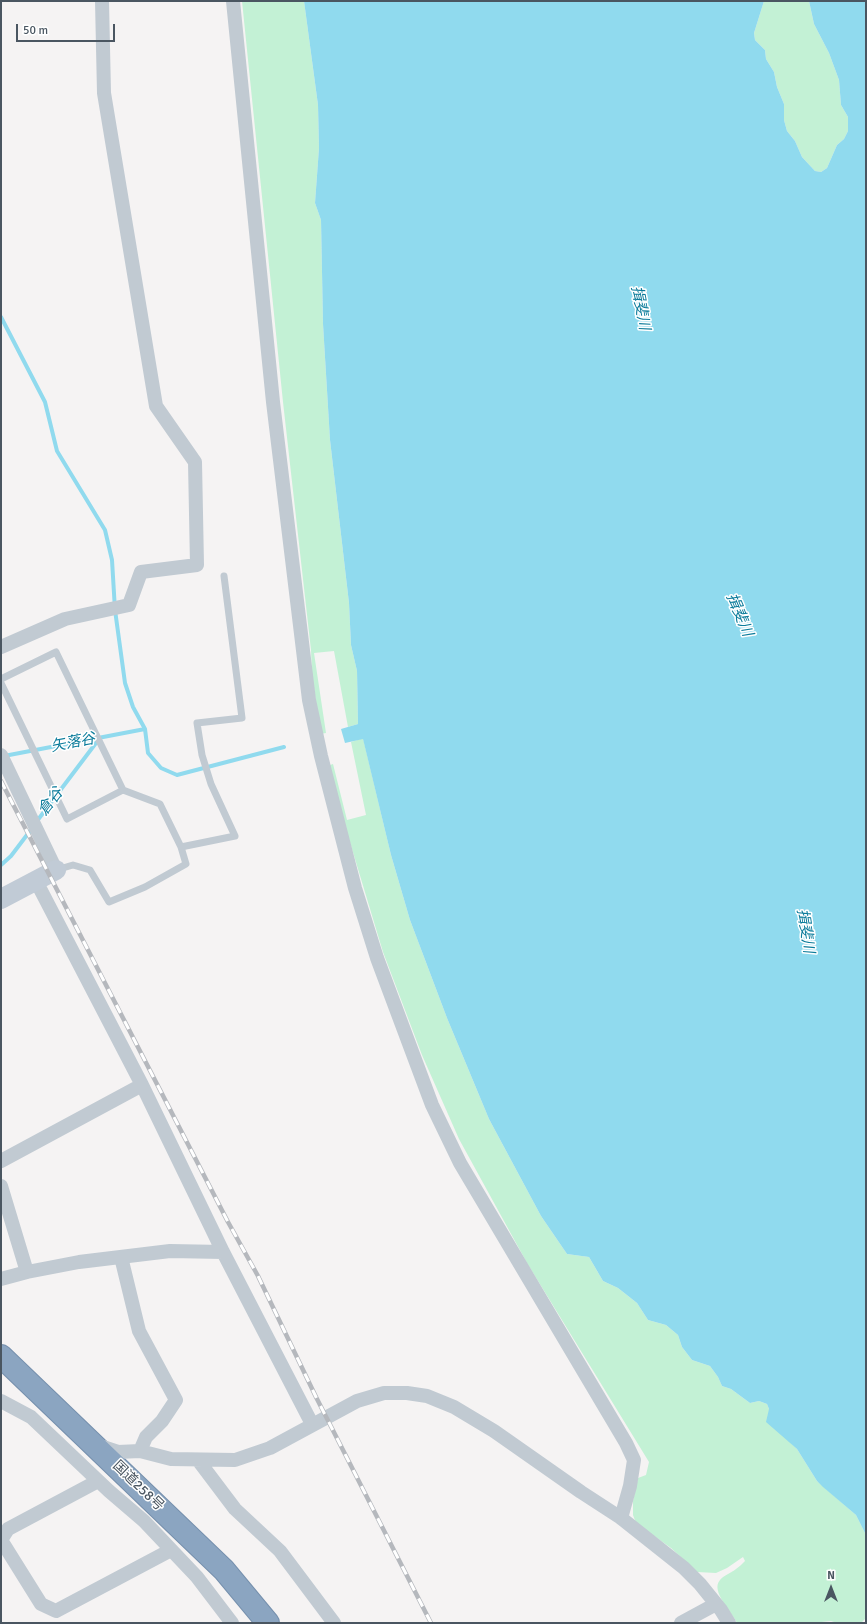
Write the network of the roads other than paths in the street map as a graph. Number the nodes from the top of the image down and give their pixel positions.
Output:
1 (102, 1) edge
2 (233, 1) edge
3 (224, 576) dead end
4 (1, 647) edge
5 (1, 678) edge
6 (1, 683) edge
7 (3, 760) edge
8 (123, 790) junction
9 (181, 847) junction
10 (56, 870) junction
11 (36, 882) junction
12 (1, 899) edge
13 (142, 1085) junction
14 (1, 1161) edge
15 (1, 1186) edge
16 (223, 1252) junction
17 (121, 1257) junction
18 (27, 1272) junction
19 (1, 1278) edge
20 (1, 1356) edge
21 (1, 1401) edge
22 (312, 1424) junction
23 (93, 1443) junction
24 (140, 1451) junction
25 (198, 1460) junction
26 (98, 1481) junction
27 (621, 1518) junction
28 (171, 1550) junction
29 (719, 1607) junction
30 (232, 1623) edge
31 (268, 1623) edge
32 (334, 1623) edge
33 (681, 1623) edge
34 (728, 1623) edge

1 - 4 street
2 - 27 street
3 - 9 lane
5 - 8 lane
6 - 8 lane
7 - 10 street
8 - 9 lane
9 - 10 lane
10 - 11 street
11 - 12 street
11 - 13 street
13 - 14 street
13 - 16 street
15 - 18 street
16 - 17 street
16 - 22 street
17 - 18 street
17 - 24 street
18 - 19 street
20 - 23 highway, 国道258号
21 - 26 street
22 - 25 street
22 - 27 street
23 - 24 street
23 - 31 highway, 国道258号
24 - 25 street
25 - 32 street
26 - 28 street
26 - 28 street
27 - 29 street
28 - 30 street
29 - 33 street
29 - 34 street

